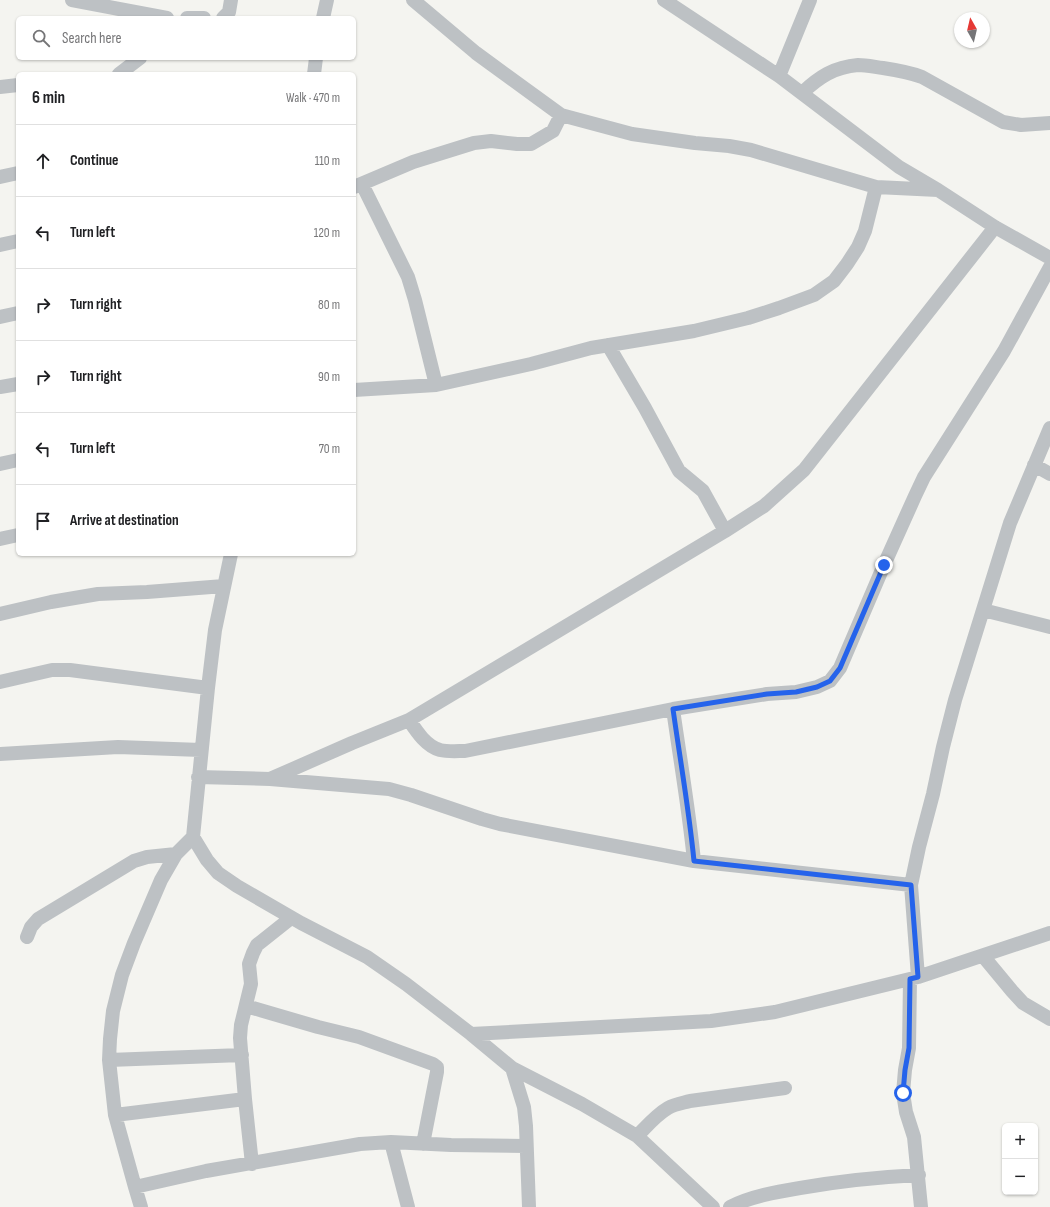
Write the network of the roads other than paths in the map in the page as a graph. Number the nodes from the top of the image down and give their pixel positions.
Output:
1 (72, 0) edge
2 (231, 0) edge
3 (326, 0) edge
4 (413, 0) edge
5 (664, 0) edge
6 (810, 0) edge
7 (156, 16) edge
8 (225, 16) edge
9 (323, 16) edge
10 (137, 60) edge
11 (316, 60) edge
12 (122, 72) edge
13 (314, 72) edge
14 (779, 76) junction
15 (16, 85) edge
16 (0, 87) edge
17 (802, 93) junction
18 (562, 115) junction
19 (1050, 123) edge
20 (16, 173) edge
21 (0, 177) edge
22 (358, 186) edge
23 (876, 187) junction
24 (938, 190) junction
25 (995, 228) junction
26 (16, 241) edge
27 (0, 245) edge
28 (1050, 258) edge
29 (1050, 267) edge
30 (16, 313) edge
31 (0, 317) edge
32 (608, 345) junction
33 (16, 384) edge
34 (436, 385) junction
35 (0, 387) edge
36 (356, 390) edge
37 (1050, 428) edge
38 (16, 460) edge
39 (0, 464) edge
40 (1034, 465) junction
41 (1050, 474) edge
42 (725, 531) junction
43 (16, 535) edge
44 (0, 539) edge
45 (230, 556) edge
46 (224, 586) junction
47 (982, 610) junction
48 (0, 614) edge
49 (1050, 627) edge
50 (0, 682) edge
51 (208, 688) junction
52 (673, 709) junction
53 (409, 720) junction
54 (201, 750) junction
55 (0, 754) edge
56 (198, 778) junction
57 (270, 778) junction
58 (193, 837) junction
59 (176, 854) junction
60 (694, 861) junction
61 (911, 885) junction
62 (291, 918) junction
63 (1050, 933) edge
64 (27, 937) dead end
65 (983, 956) junction
66 (914, 978) junction
67 (246, 1006) junction
68 (1050, 1019) edge
69 (471, 1034) junction
70 (242, 1055) junction
71 (109, 1060) junction
72 (512, 1068) junction
73 (785, 1088) dead end
74 (245, 1099) junction
75 (115, 1115) junction
76 (637, 1136) junction
77 (391, 1142) junction
78 (423, 1144) junction
79 (526, 1146) junction
80 (252, 1164) junction
81 (919, 1175) junction
82 (135, 1187) junction
83 (141, 1207) edge
84 (408, 1207) edge
85 (529, 1207) edge
86 (713, 1207) edge
87 (730, 1207) edge
88 (921, 1207) edge

1 - 7 street
2 - 8 street
3 - 9 street
4 - 18 street
5 - 14 street
6 - 14 street
10 - 12 street
11 - 13 street
14 - 17 street
15 - 16 street
17 - 19 street
17 - 24 street
18 - 22 street
18 - 23 street
20 - 21 street
22 - 34 street
23 - 24 street
23 - 32 street
24 - 25 street
25 - 28 street
25 - 42 street
26 - 27 street
29 - 52 street
30 - 31 street
32 - 34 street
32 - 42 street
33 - 35 street
34 - 36 street
37 - 40 street
38 - 39 street
40 - 41 street
40 - 47 street
42 - 53 street
43 - 44 street
45 - 46 street
46 - 48 street
46 - 51 street
47 - 49 street
47 - 61 street
50 - 51 street
51 - 54 street
52 - 53 street
52 - 60 street
53 - 57 street
54 - 55 street
54 - 56 street
56 - 57 street
56 - 58 street
57 - 60 street
58 - 59 street
58 - 62 street
59 - 64 street
59 - 71 street
60 - 61 street
61 - 66 street
62 - 67 street
62 - 69 street
63 - 65 street
65 - 66 street
65 - 68 street
66 - 69 street
66 - 81 street
67 - 70 street
67 - 78 street
69 - 72 street
70 - 71 street
70 - 74 street
71 - 75 street
72 - 76 street
72 - 79 street
73 - 76 street
74 - 75 street
74 - 80 street
75 - 82 street
76 - 86 street
77 - 78 street
77 - 80 street
77 - 84 street
78 - 79 street
79 - 85 street
80 - 82 street
81 - 87 street
81 - 88 street
82 - 83 street

